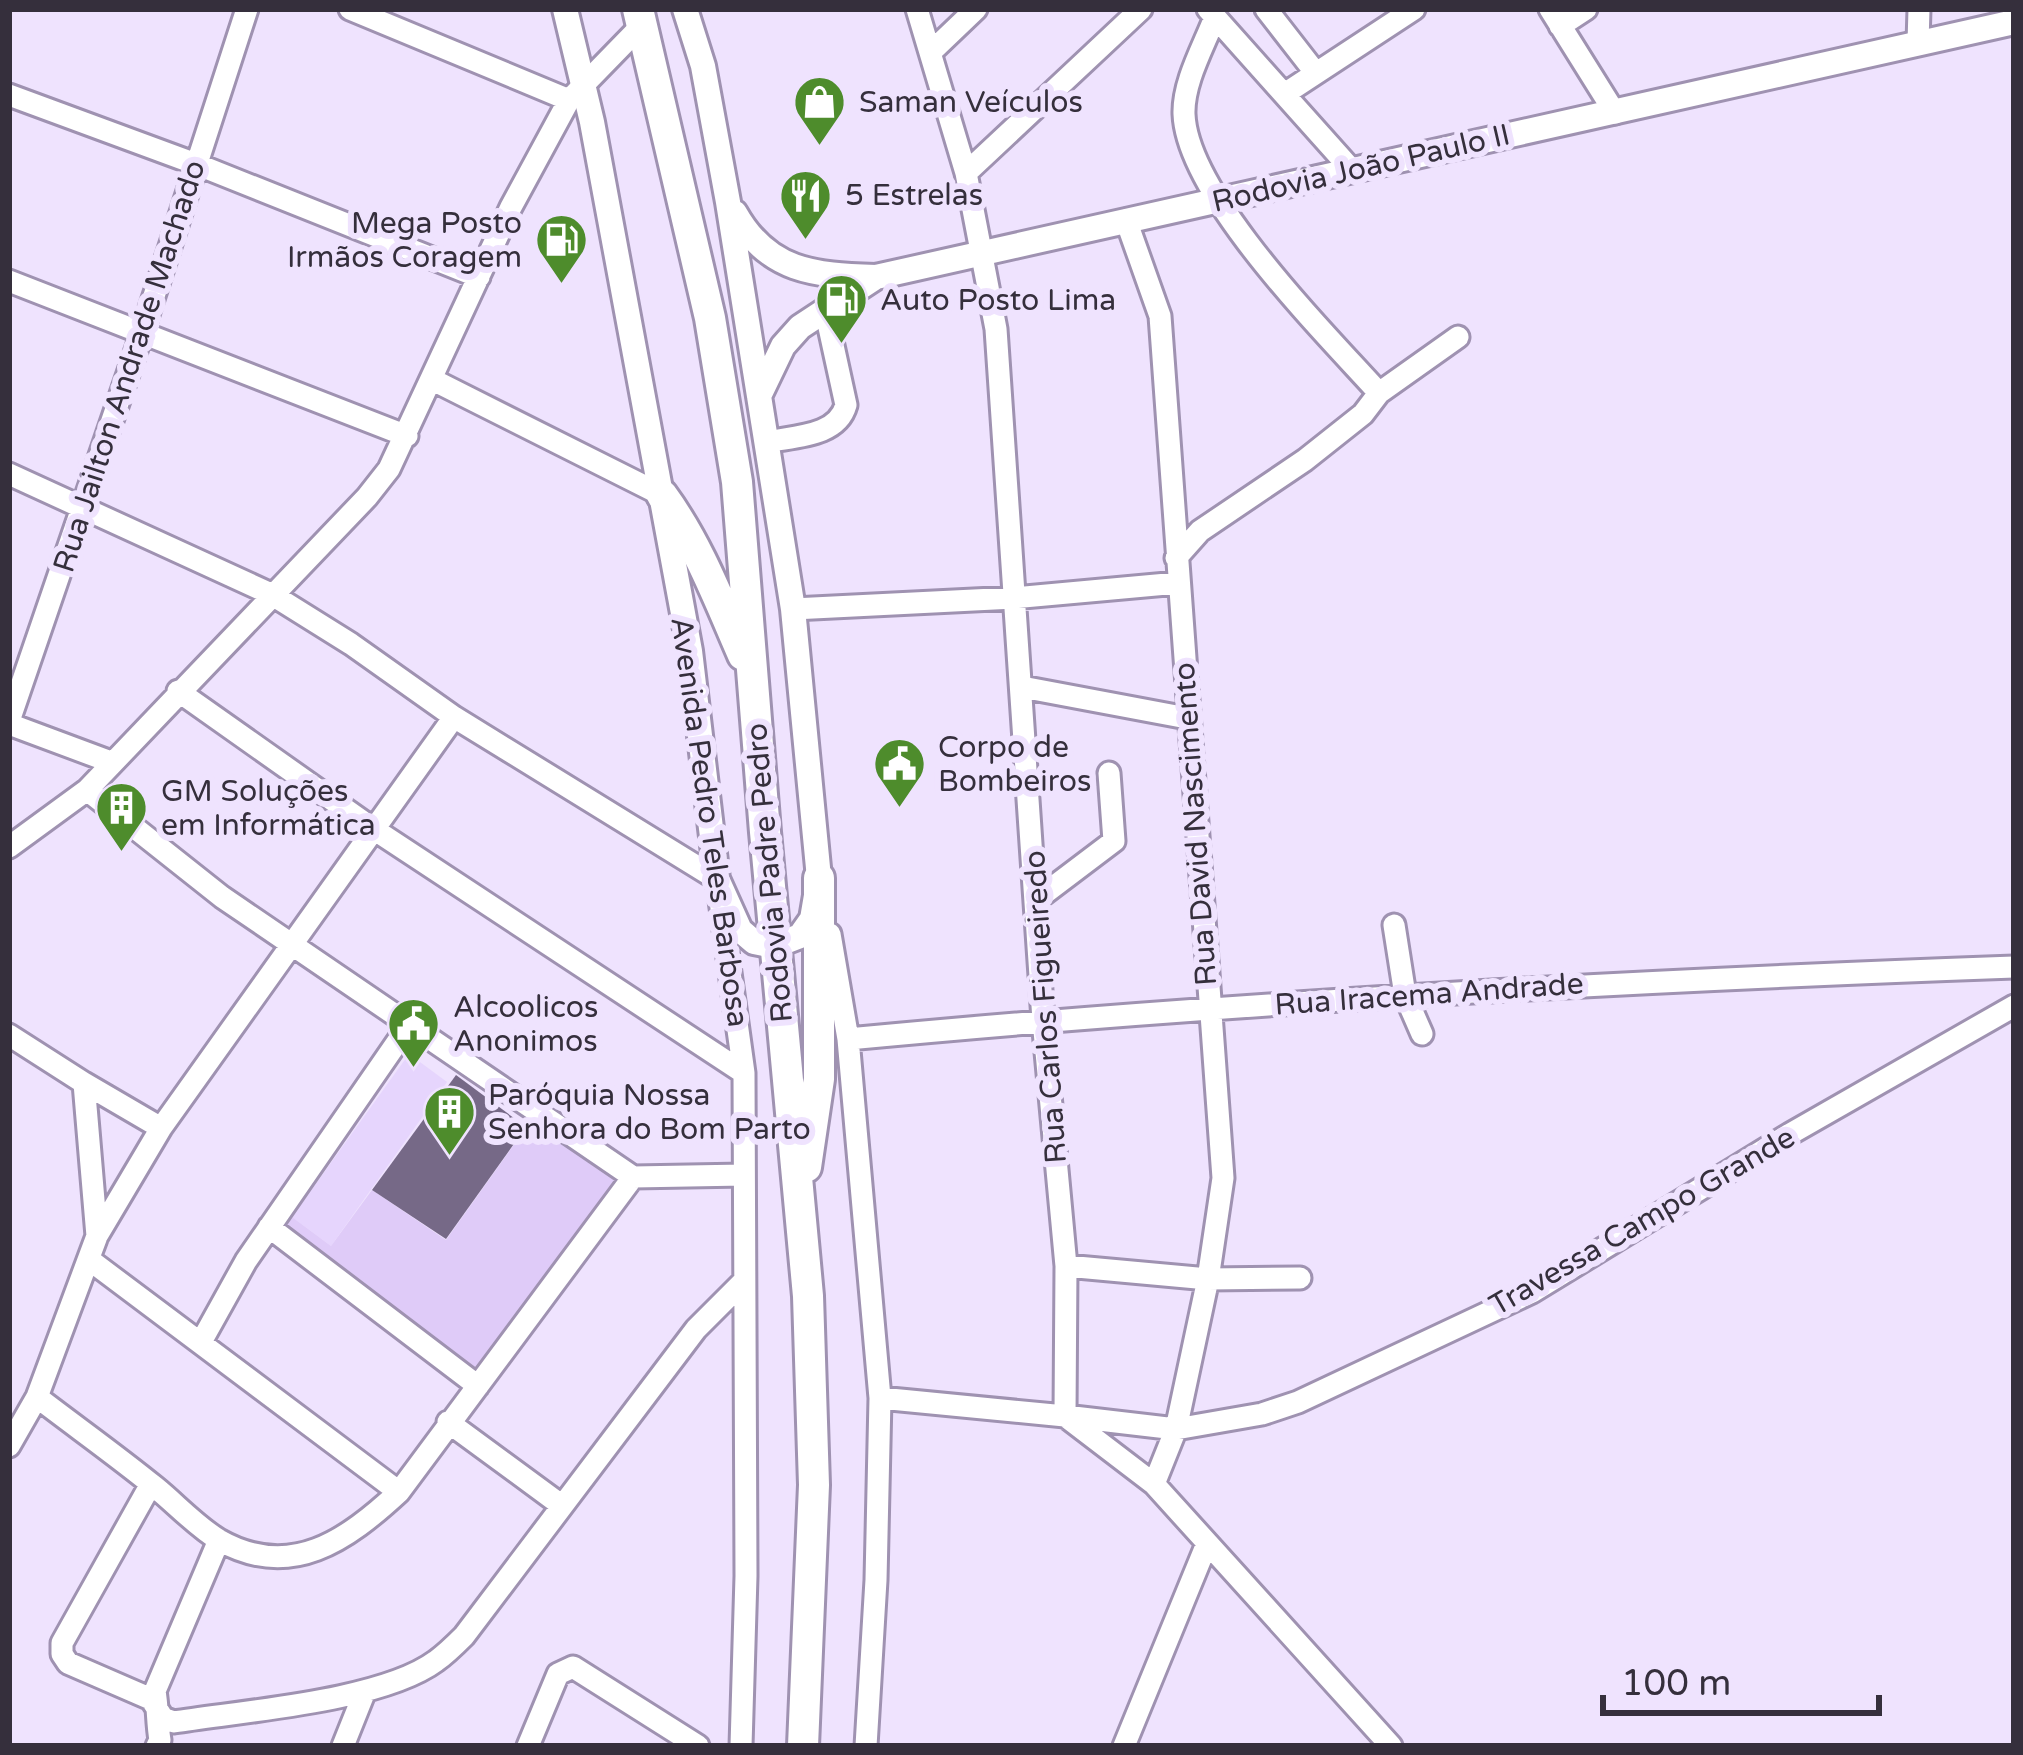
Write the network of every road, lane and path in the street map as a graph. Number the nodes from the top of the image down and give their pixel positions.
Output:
1 (247, 9) edge
2 (350, 9) edge
3 (566, 9) edge
4 (685, 9) edge
5 (917, 9) edge
6 (976, 9) edge
7 (1141, 9) edge
8 (1267, 9) edge
9 (1414, 9) edge
10 (1586, 9) edge
11 (1919, 9) edge
12 (1211, 13) edge
13 (379, 15) edge
14 (640, 16) edge
15 (1555, 17) edge
16 (2014, 22) edge
17 (1918, 43) junction
18 (931, 52) junction
19 (1316, 72) junction
20 (575, 93) junction
21 (1286, 93) junction
22 (9, 95) edge
23 (1615, 113) junction
24 (196, 164) junction
25 (1350, 168) junction
26 (966, 173) junction
27 (1219, 200) junction
28 (728, 202) junction
29 (1126, 220) junction
30 (981, 254) junction
31 (479, 277) junction
32 (876, 277) junction
33 (9, 281) edge
34 (825, 309) junction
35 (142, 333) junction
36 (1458, 337) dead end
37 (431, 379) junction
38 (1378, 393) junction
39 (759, 396) junction
40 (407, 436) junction
41 (766, 442) junction
42 (9, 474) edge
43 (662, 496) junction
44 (82, 508) junction
45 (1176, 558) junction
46 (1178, 584) junction
47 (271, 594) junction
48 (1014, 598) junction
49 (793, 609) junction
50 (753, 679) junction
51 (1022, 687) junction
52 (178, 692) junction
53 (454, 717) junction
54 (1187, 718) junction
55 (9, 723) edge
56 (111, 762) junction
57 (1109, 773) dead end
58 (87, 790) junction
59 (372, 828) junction
60 (9, 847) edge
61 (819, 878) junction
62 (717, 879) junction
63 (1036, 899) junction
64 (1394, 926) dead end
65 (290, 944) junction
66 (774, 946) junction
67 (2014, 967) edge
68 (1405, 995) junction
69 (2014, 1006) edge
70 (1209, 1010) junction
71 (1043, 1020) junction
72 (410, 1025) junction
73 (1422, 1034) dead end
74 (9, 1035) edge
75 (848, 1039) junction
76 (744, 1073) junction
77 (84, 1083) junction
78 (161, 1128) junction
79 (744, 1175) junction
80 (633, 1178) junction
81 (798, 1220) junction
82 (269, 1227) junction
83 (97, 1236) junction
84 (91, 1261) junction
85 (1066, 1266) junction
86 (1300, 1278) dead end
87 (1208, 1279) junction
88 (742, 1282) junction
89 (201, 1342) junction
90 (478, 1386) junction
91 (38, 1397) junction
92 (880, 1398) junction
93 (1065, 1416) junction
94 (448, 1422) junction
95 (1176, 1429) junction
96 (9, 1446) edge
97 (152, 1484) junction
98 (1154, 1484) junction
99 (399, 1492) junction
100 (561, 1505) junction
101 (219, 1540) junction
102 (1206, 1546) junction
103 (365, 1691) junction
104 (156, 1710) junction
105 (157, 1746) edge
106 (343, 1746) edge
107 (528, 1746) edge
108 (698, 1746) edge
109 (741, 1746) edge
110 (803, 1746) edge
111 (866, 1746) edge
112 (1124, 1746) edge
113 (1390, 1746) edge

1 - 24 street, Rua Jailton Andrade Machado
2 - 13 street
3 - 20 main road, Avenida Pedro Teles Barbosa
4 - 28 main road
5 - 18 street, Rua Carlos Figueiredo
6 - 18 street
7 - 26 street
8 - 19 street
9 - 19 street
10 - 15 street
11 - 17 street
12 - 21 street
12 - 27 street
13 - 20 street
14 - 20 street
14 - 50 highway, Rodovia Padre Pedro
15 - 23 street
16 - 17 main road, Rodovia João Paulo II
17 - 23 main road, Rodovia João Paulo II
18 - 26 street, Rua Carlos Figueiredo
19 - 21 street
20 - 31 street
20 - 43 main road, Avenida Pedro Teles Barbosa
21 - 25 street
22 - 24 street
23 - 25 main road, Rodovia João Paulo II
24 - 31 street
24 - 35 street, Rua Jailton Andrade Machado
25 - 27 main road, Rodovia João Paulo II
26 - 30 street, Rua Carlos Figueiredo
27 - 29 main road, Rodovia João Paulo II
27 - 38 street
28 - 32 main road
28 - 39 main road
29 - 30 main road, Rodovia João Paulo II
29 - 45 street, Rua David Nascimento
30 - 32 main road, Rodovia João Paulo II
30 - 48 street, Rua Carlos Figueiredo
31 - 37 street
32 - 34 main road, Rodovia João Paulo II
33 - 35 street
34 - 39 main road, Rodovia João Paulo II
34 - 41 street
35 - 40 street
35 - 44 street, Rua Jailton Andrade Machado
36 - 38 street
37 - 40 street
37 - 43 street
38 - 45 street
39 - 41 main road
40 - 47 street
41 - 49 main road
42 - 44 street
43 - 50 highway
43 - 62 main road, Avenida Pedro Teles Barbosa
44 - 47 street
44 - 55 street, Rua Jailton Andrade Machado
45 - 46 street, Rua David Nascimento
46 - 48 street
46 - 54 street, Rua David Nascimento
47 - 52 street
47 - 53 street
48 - 49 street
48 - 51 street, Rua Carlos Figueiredo
49 - 61 main road
50 - 66 highway, Rodovia Padre Pedro
51 - 54 street
51 - 63 street, Rua Carlos Figueiredo
52 - 56 street
52 - 59 street
53 - 59 street
53 - 62 street
54 - 70 street, Rua David Nascimento
55 - 56 street
56 - 58 street
57 - 63 street
58 - 60 street
58 - 65 street
59 - 65 street
59 - 76 street
61 - 66 main road
61 - 75 street
61 - 81 highway
62 - 66 main road
62 - 76 street, Avenida Pedro Teles Barbosa
63 - 71 street, Rua Carlos Figueiredo
64 - 68 street
65 - 72 street
65 - 78 street
66 - 81 highway, Rodovia Padre Pedro
67 - 68 street, Rua Iracema Andrade
68 - 70 street, Rua Iracema Andrade
68 - 73 street
69 - 95 street, Travessa Campo Grande
70 - 71 street, Rua Iracema Andrade
70 - 87 street, Rua David Nascimento
71 - 75 street, Rua Iracema Andrade
71 - 85 street, Rua Carlos Figueiredo
72 - 80 street
72 - 82 street
74 - 77 street
75 - 92 street
76 - 79 street, Avenida Pedro Teles Barbosa
77 - 78 street
77 - 83 street
78 - 83 street
79 - 80 street
79 - 88 street, Avenida Pedro Teles Barbosa
80 - 90 street
81 - 110 highway, Rodovia Padre Pedro
82 - 89 street
82 - 90 street
83 - 84 street
84 - 89 street
84 - 91 street
85 - 87 street
85 - 93 street, Rua Carlos Figueiredo
86 - 87 street
87 - 95 street, Rua David Nascimento
88 - 100 street
88 - 109 street, Avenida Pedro Teles Barbosa
89 - 99 street
90 - 94 street
91 - 96 street
91 - 97 street
92 - 93 street, Travessa Campo Grande
92 - 111 street
93 - 95 street, Travessa Campo Grande
93 - 98 street
94 - 99 street
94 - 100 street
95 - 98 street
97 - 101 street
97 - 104 street
98 - 102 street
99 - 101 street
100 - 103 street
101 - 104 street
102 - 112 street
102 - 113 street
103 - 104 street
103 - 106 street
104 - 105 street
107 - 108 street

